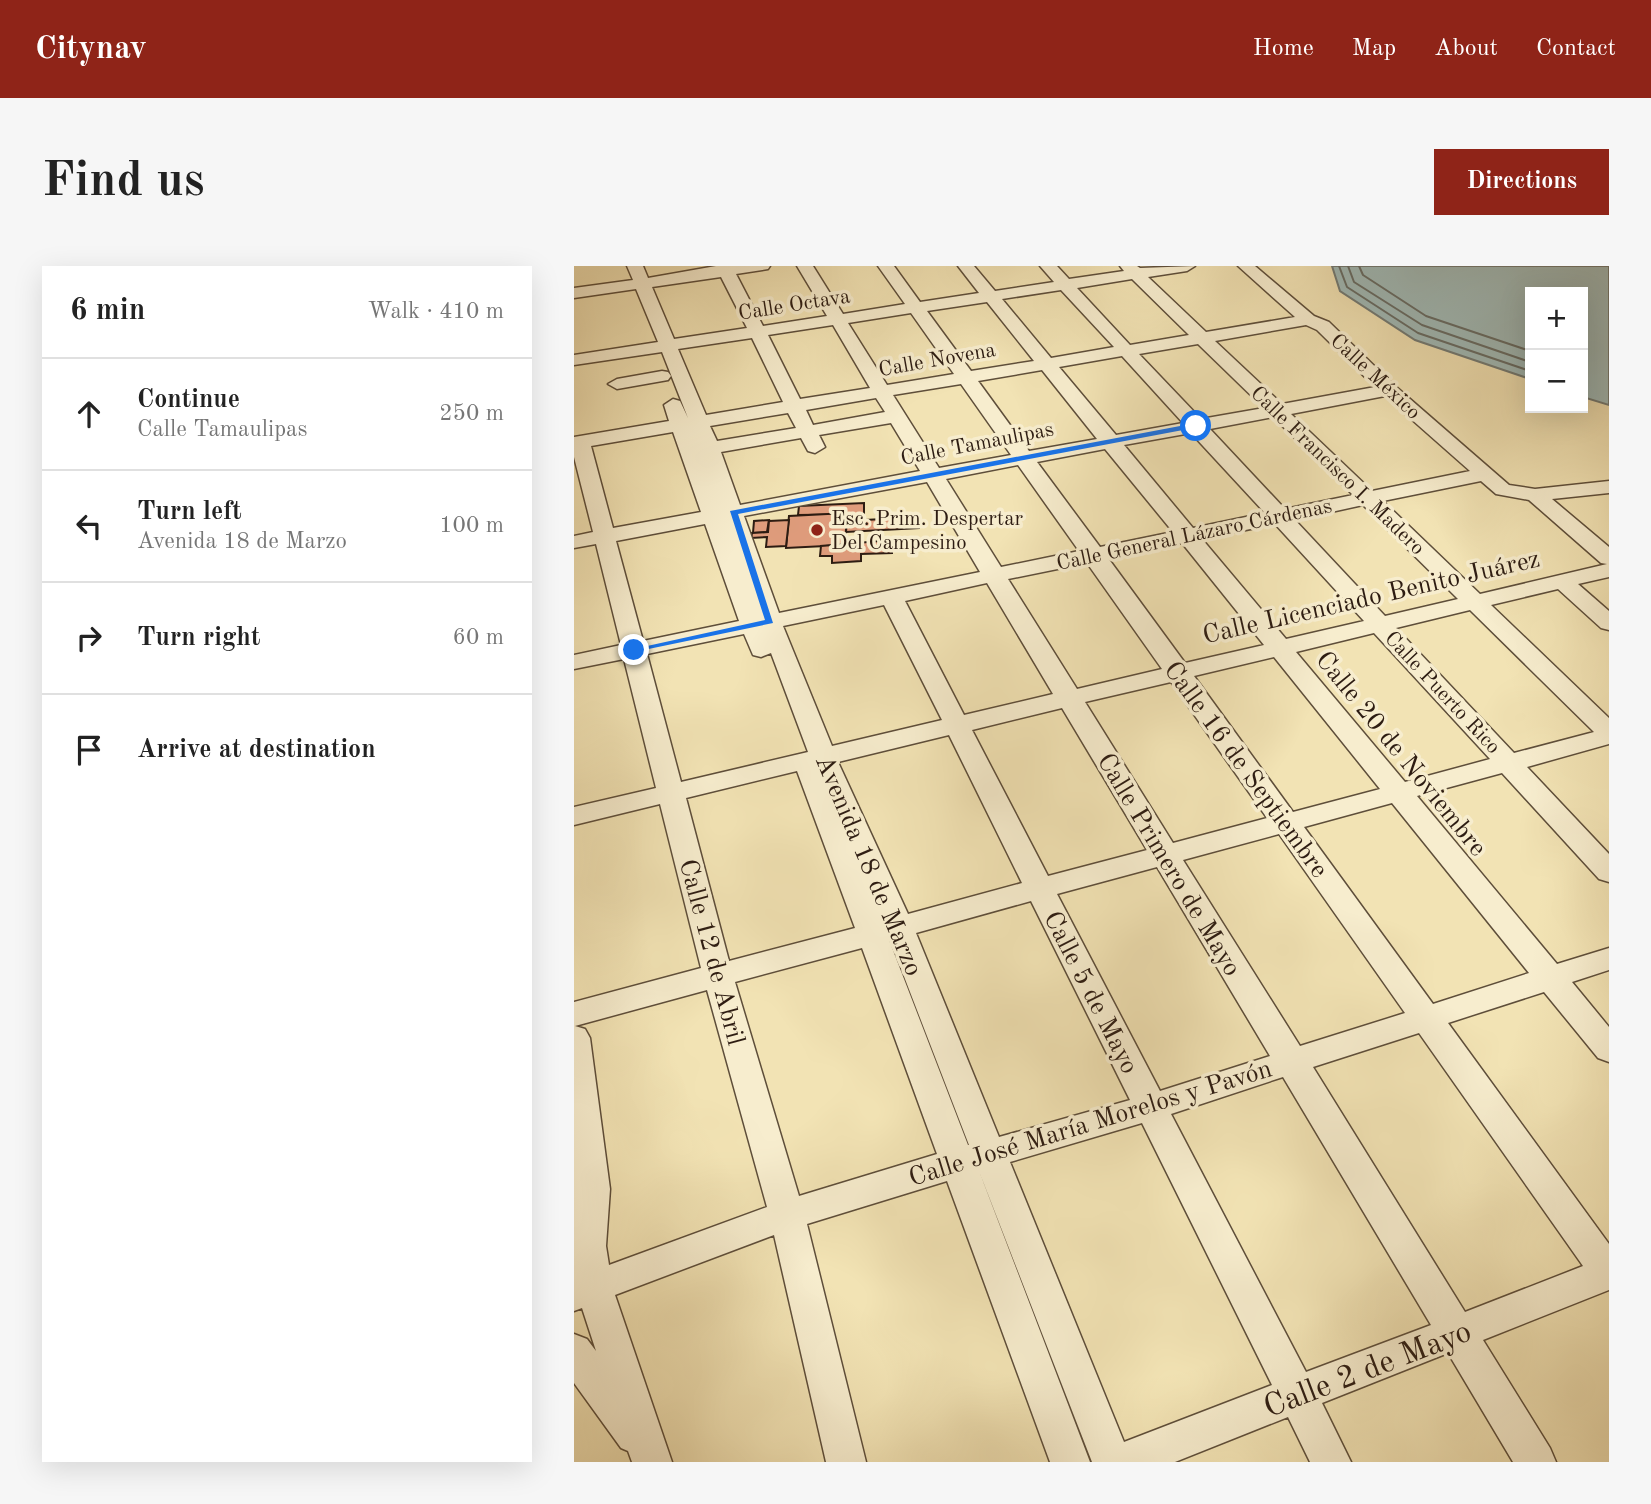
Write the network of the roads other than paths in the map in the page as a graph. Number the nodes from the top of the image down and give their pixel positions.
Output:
1 (762, 266) edge
2 (805, 266) edge
3 (886, 266) edge
4 (966, 266) edge
5 (1048, 266) edge
6 (1187, 266) edge
7 (1246, 266) edge
8 (725, 269) edge
9 (1132, 270) edge
10 (629, 275) edge
11 (1065, 285) junction
12 (574, 293) edge
13 (991, 296) junction
14 (916, 308) junction
15 (838, 320) junction
16 (1308, 320) junction
17 (757, 332) junction
18 (1202, 337) junction
19 (660, 347) junction
20 (1126, 350) junction
21 (574, 360) edge
22 (1046, 363) junction
23 (662, 376) junction
24 (966, 377) junction
25 (617, 384) dead end
26 (1389, 390) junction
27 (882, 391) junction
28 (794, 406) junction
29 (1277, 411) junction
30 (897, 416) junction
31 (689, 423) junction
32 (1196, 426) junction
33 (811, 438) junction
34 (577, 442) edge
35 (1110, 442) junction
36 (710, 448) junction
37 (1024, 458) junction
38 (1486, 474) junction
39 (933, 475) junction
40 (1609, 487) edge
41 (1535, 495) junction
42 (1367, 498) junction
43 (722, 514) junction
44 (1279, 516) junction
45 (1187, 535) junction
46 (604, 536) junction
47 (574, 542) edge
48 (1093, 555) junction
49 (1609, 558) edge
50 (1609, 570) edge
51 (994, 575) junction
52 (1562, 582) junction
53 (891, 596) junction
54 (1475, 602) junction
55 (1609, 623) edge
56 (761, 624) junction
57 (1380, 625) junction
58 (1280, 648) junction
59 (634, 650) junction
60 (574, 662) edge
61 (1178, 673) junction
62 (1069, 698) junction
63 (956, 725) junction
64 (1609, 734) edge
65 (815, 759) junction
66 (1508, 763) junction
67 (1398, 792) junction
68 (671, 793) junction
69 (574, 816) edge
70 (1286, 823) junction
71 (1165, 855) junction
72 (1609, 872) edge
73 (1040, 889) junction
74 (899, 926) junction
75 (871, 934) junction
76 (1609, 958) edge
77 (718, 975) junction
78 (1550, 977) junction
79 (574, 1014) edge
80 (1426, 1018) junction
81 (574, 1038) edge
82 (1609, 1049) edge
83 (1291, 1061) junction
84 (1151, 1107) junction
85 (972, 1158) junction
86 (787, 1215) junction
87 (1609, 1273) edge
88 (584, 1291) edge
89 (1457, 1332) junction
90 (574, 1352) edge
91 (1297, 1395) junction
92 (653, 1460) edge
93 (846, 1462) edge
94 (1070, 1462) edge
95 (1112, 1462) edge
96 (1124, 1462) edge
97 (1331, 1462) edge
98 (1536, 1462) edge

1 - 8 street
2 - 15 street, Calle Primero de Mayo
3 - 14 street, Calle 16 de Septiembre
4 - 13 street, Calle 20 de Noviembre
5 - 11 street, Calle Puerto Rico
6 - 9 street, Calle Octava
7 - 16 street, Calle México
8 - 10 street
8 - 17 street
9 - 11 street, Calle Octava
9 - 18 street, Calle Francisco I. Madero
10 - 12 street
10 - 19 street, Avenida 18 de Marzo
11 - 13 street, Calle Octava
11 - 20 street, Calle Puerto Rico
13 - 14 street, Calle Octava
13 - 22 street, Calle 20 de Noviembre
14 - 15 street, Calle Octava
14 - 24 street, Calle 16 de Septiembre
15 - 17 street, Calle Octava
15 - 27 street, Calle Primero de Mayo
16 - 18 street, Calle Novena
16 - 26 street, Calle México
17 - 19 street, Calle Octava
17 - 28 street
18 - 20 street, Calle Novena
18 - 29 street, Calle Francisco I. Madero
19 - 21 street, Calle Octava
19 - 23 street, Avenida 18 de Marzo
19 - 31 street, Avenida 18 de Marzo
20 - 22 street, Calle Novena
20 - 32 street, Calle Puerto Rico
22 - 24 street, Calle Novena
22 - 35 street, Calle 20 de Noviembre
23 - 25 street
23 - 31 street, Avenida 18 de Marzo
24 - 27 street, Calle Novena
24 - 37 street, Calle 16 de Septiembre
26 - 29 street, Calle Tamaulipas
26 - 38 street, Calle México
27 - 28 street, Calle Novena
27 - 30 street, Calle Primero de Mayo
28 - 31 street, Calle Novena
28 - 33 street
29 - 32 street, Calle Tamaulipas
29 - 42 street, Calle Francisco I. Madero
30 - 33 street
30 - 39 street, Calle Primero de Mayo
31 - 34 street, Calle Novena
31 - 36 street, Avenida 18 de Marzo
31 - 43 street, Avenida 18 de Marzo
32 - 35 street, Calle Tamaulipas
32 - 44 street, Calle Puerto Rico
33 - 36 street
34 - 46 street, Calle 12 de Abril
35 - 37 street, Calle Tamaulipas
35 - 45 street, Calle 20 de Noviembre
36 - 43 street, Avenida 18 de Marzo
37 - 39 street, Calle Tamaulipas
37 - 48 street, Calle 16 de Septiembre
38 - 41 street, Calle México
38 - 42 street, Calle General Lázaro Cárdenas
39 - 43 street, Calle Tamaulipas
39 - 51 street, Calle Primero de Mayo
40 - 41 street
41 - 49 street
42 - 44 street, Calle General Lázaro Cárdenas
42 - 54 street, Calle Francisco I. Madero
43 - 46 street, Calle Tamaulipas
43 - 56 street, Avenida 18 de Marzo
44 - 45 street, Calle General Lázaro Cárdenas
44 - 57 street, Calle Puerto Rico
45 - 48 street, Calle General Lázaro Cárdenas
45 - 58 street, Calle 20 de Noviembre
46 - 47 street, Calle Tamaulipas
46 - 59 street, Calle 12 de Abril
48 - 51 street, Calle General Lázaro Cárdenas
48 - 61 street, Calle 16 de Septiembre
50 - 52 street, Calle Licenciado Benito Juárez
51 - 53 street, Calle General Lázaro Cárdenas
51 - 62 street, Calle Primero de Mayo
52 - 54 street, Calle Licenciado Benito Juárez
52 - 55 street
53 - 56 street, Calle General Lázaro Cárdenas
53 - 63 street, Calle 5 de Mayo
54 - 57 street, Calle Licenciado Benito Juárez
54 - 64 street, Calle Francisco I. Madero
56 - 59 street, Calle General Lázaro Cárdenas
56 - 65 street, Avenida 18 de Marzo
57 - 58 street, Calle Licenciado Benito Juárez
57 - 66 street, Calle Puerto Rico
58 - 61 street, Calle Licenciado Benito Juárez
58 - 67 street, Calle 20 de Noviembre
59 - 60 street, Calle General Lázaro Cárdenas
59 - 68 street, Calle 12 de Abril
61 - 62 street, Calle Licenciado Benito Juárez
61 - 70 street, Calle 16 de Septiembre
62 - 63 street, Calle Licenciado Benito Juárez
62 - 71 street, Calle Primero de Mayo
63 - 65 street, Calle Licenciado Benito Juárez
63 - 73 street, Calle 5 de Mayo
64 - 66 street
65 - 68 street, Calle Licenciado Benito Juárez
65 - 74 street, Avenida 18 de Marzo
65 - 75 street, Avenida 18 de Marzo
66 - 67 street
66 - 72 street, Calle Puerto Rico
67 - 70 street
67 - 78 street, Calle 20 de Noviembre
68 - 69 street, Calle Licenciado Benito Juárez
68 - 77 street, Calle 12 de Abril
70 - 71 street
70 - 80 street, Calle 16 de Septiembre
71 - 73 street
71 - 83 street, Calle Primero de Mayo
73 - 74 street
73 - 84 street, Calle 5 de Mayo
74 - 75 street
74 - 85 street, Avenida 18 de Marzo
75 - 77 street
75 - 85 street, Avenida 18 de Marzo
76 - 78 street, Calle José María Morelos y Pavón
77 - 79 street
77 - 86 street, Calle 12 de Abril
78 - 80 street, Calle José María Morelos y Pavón
78 - 82 street, Calle 20 de Noviembre
80 - 83 street, Calle José María Morelos y Pavón
80 - 87 street, Calle 16 de Septiembre
81 - 88 street
83 - 84 street, Calle José María Morelos y Pavón
83 - 89 street, Calle Primero de Mayo
84 - 85 street, Calle José María Morelos y Pavón
84 - 91 street, Calle 5 de Mayo
85 - 86 street, Calle José María Morelos y Pavón
85 - 94 street, Avenida 18 de Marzo
85 - 95 street, Avenida 18 de Marzo
86 - 88 street, Calle José María Morelos y Pavón
86 - 93 street, Calle 12 de Abril
87 - 89 street, Calle 2 de Mayo
88 - 92 street
89 - 91 street, Calle 2 de Mayo
89 - 98 street, Calle Primero de Mayo
90 - 92 street
91 - 96 street, Calle 2 de Mayo
91 - 97 street, Calle 5 de Mayo

